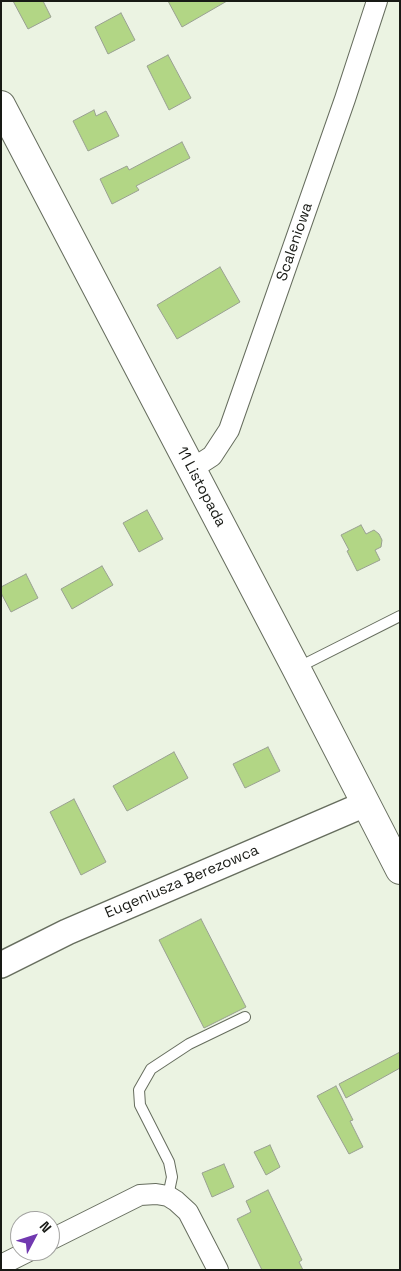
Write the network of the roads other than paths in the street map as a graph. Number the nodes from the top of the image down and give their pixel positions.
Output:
1 (377, 1) edge
2 (1, 105) edge
3 (192, 469) junction
4 (400, 616) edge
5 (296, 668) junction
6 (365, 804) junction
7 (400, 870) edge
8 (1, 965) edge
9 (245, 1017) dead end
10 (168, 1196) junction
11 (60, 1235) edge
12 (218, 1270) edge

1 - 3 street, Scaleniowa
2 - 3 main road, 11 Listopada
3 - 5 main road, 11 Listopada
4 - 5 lane
5 - 6 main road, 11 Listopada
6 - 7 main road, 11 Listopada
6 - 8 street, Eugeniusza Berezowca
9 - 10 lane
10 - 11 street
10 - 12 street

